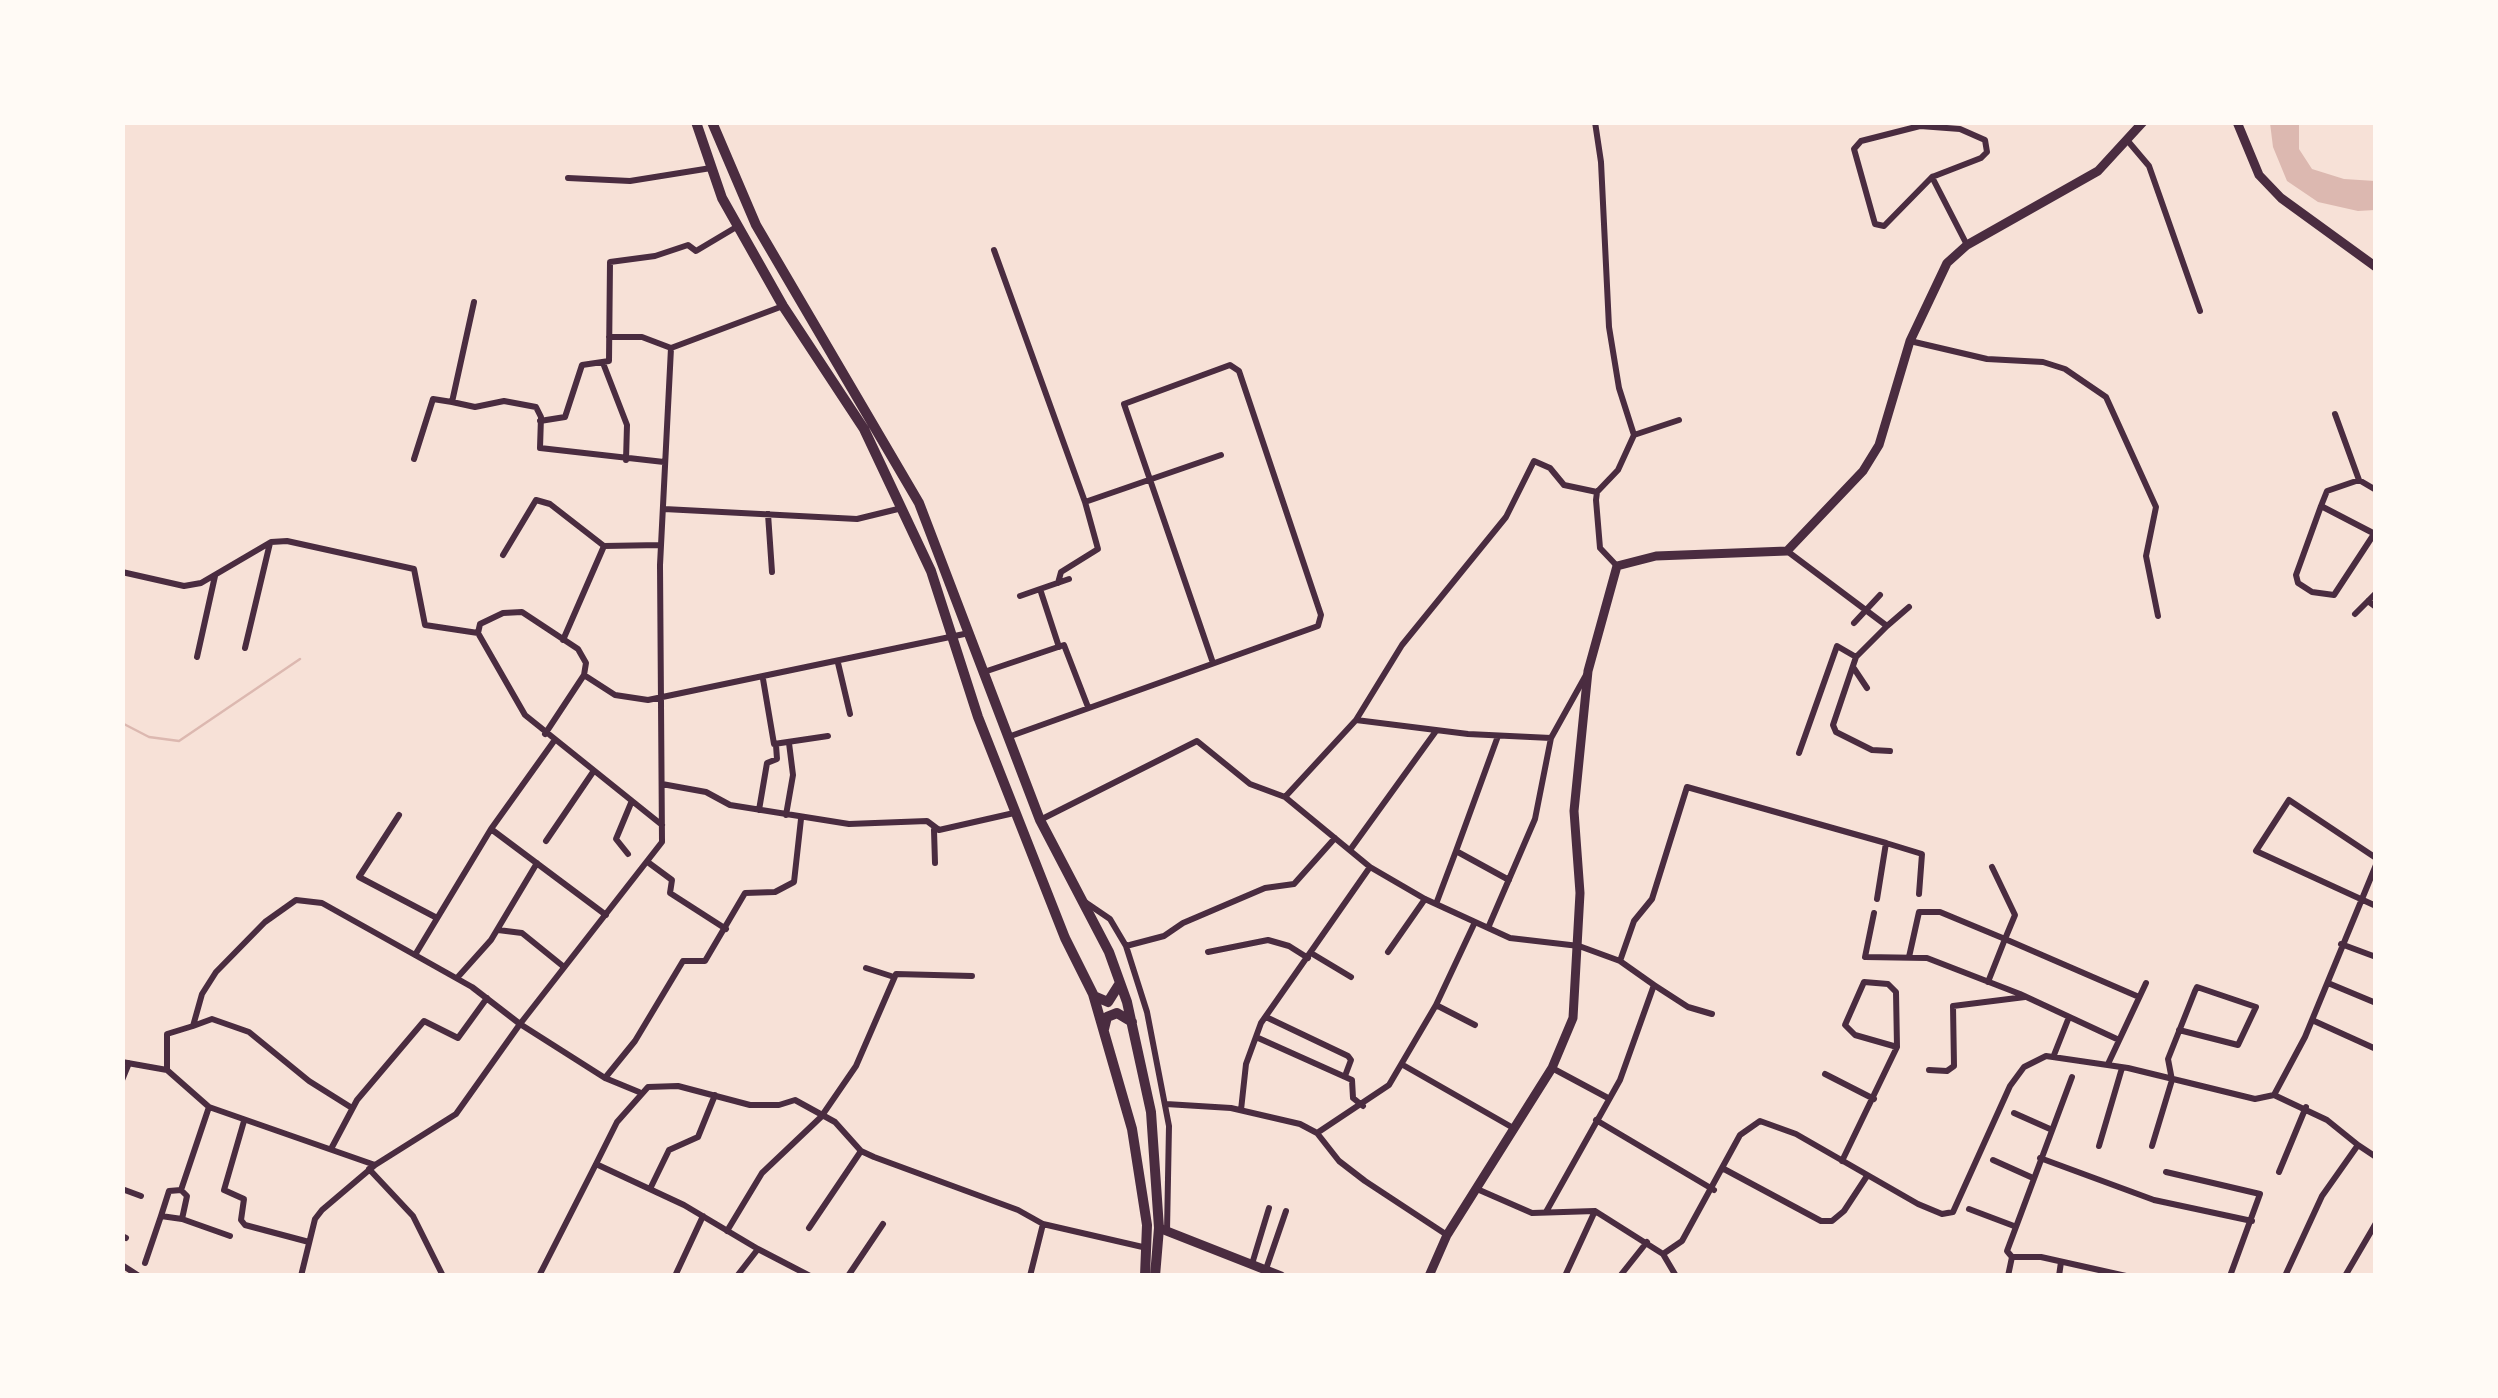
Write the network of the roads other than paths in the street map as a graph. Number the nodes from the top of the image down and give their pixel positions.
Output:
1 (1594, 122) edge
2 (2143, 122) edge
3 (2237, 122) edge
4 (712, 124) edge
5 (697, 127) edge
6 (2127, 140) junction
7 (711, 168) junction
8 (568, 178) dead end
9 (1932, 178) junction
10 (738, 226) junction
11 (1967, 245) junction
12 (994, 250) dead end
13 (2376, 267) edge
14 (474, 302) dead end
15 (783, 306) junction
16 (2200, 311) dead end
17 (609, 337) junction
18 (1910, 341) junction
19 (671, 348) junction
20 (603, 363) junction
21 (452, 402) junction
22 (2335, 414) dead end
23 (540, 420) junction
24 (1679, 420) dead end
25 (1634, 435) junction
26 (1221, 455) dead end
27 (414, 459) dead end
28 (626, 460) junction
29 (664, 462) junction
30 (1148, 480) junction
31 (2360, 480) junction
32 (2376, 490) edge
33 (1597, 492) junction
34 (1085, 502) junction
35 (2321, 506) junction
36 (904, 507) junction
37 (664, 509) junction
38 (768, 514) junction
39 (2374, 532) edge
40 (271, 542) junction
41 (661, 545) junction
42 (604, 546) junction
43 (1787, 551) junction
44 (503, 555) dead end
45 (1617, 566) junction
46 (122, 572) edge
47 (772, 572) dead end
48 (215, 574) junction
49 (1069, 579) dead end
50 (1058, 583) junction
51 (1040, 589) junction
52 (2376, 593) edge
53 (1880, 595) dead end
54 (1020, 596) dead end
55 (2368, 600) junction
56 (1908, 607) dead end
57 (2376, 608) edge
58 (1868, 610) junction
59 (2355, 614) dead end
60 (2158, 616) dead end
61 (1854, 623) dead end
62 (1888, 626) junction
63 (478, 630) junction
64 (970, 633) junction
65 (953, 638) junction
66 (563, 640) junction
67 (1059, 647) junction
68 (245, 648) dead end
69 (1856, 656) junction
70 (197, 658) dead end
71 (1213, 662) junction
72 (838, 663) junction
73 (1852, 666) junction
74 (1588, 671) junction
75 (983, 672) junction
76 (584, 675) junction
77 (762, 679) junction
78 (1867, 688) dead end
79 (660, 698) junction
80 (1088, 707) junction
81 (850, 714) dead end
82 (1356, 720) junction
83 (1437, 730) junction
84 (545, 734) junction
85 (828, 736) dead end
86 (1498, 736) junction
87 (1007, 737) junction
88 (1550, 738) junction
89 (554, 741) junction
90 (790, 742) junction
91 (776, 745) junction
92 (1890, 750) dead end
93 (1799, 753) dead end
94 (592, 772) junction
95 (662, 784) junction
96 (1285, 796) junction
97 (631, 803) junction
98 (758, 810) junction
99 (1014, 813) junction
100 (399, 815) dead end
101 (786, 816) junction
102 (801, 819) junction
103 (1040, 820) junction
104 (664, 826) junction
105 (491, 829) junction
106 (934, 830) junction
107 (1335, 838) junction
108 (546, 841) dead end
109 (1886, 843) junction
110 (1350, 850) junction
111 (1456, 851) junction
112 (628, 854) dead end
113 (649, 862) junction
114 (2376, 862) edge
115 (538, 863) junction
116 (935, 863) dead end
117 (1370, 867) junction
118 (1992, 867) dead end
119 (1509, 880) junction
120 (1919, 894) dead end
121 (1424, 899) junction
122 (1877, 899) dead end
123 (2362, 899) junction
124 (1084, 902) junction
125 (1436, 904) junction
126 (2376, 906) edge
127 (1874, 913) dead end
128 (606, 916) junction
129 (436, 918) junction
130 (1475, 922) junction
131 (1488, 928) junction
132 (726, 929) junction
133 (497, 930) junction
134 (2004, 939) junction
135 (2341, 944) junction
136 (1126, 946) junction
137 (1579, 946) junction
138 (1208, 952) dead end
139 (1388, 952) dead end
140 (415, 955) junction
141 (1309, 955) junction
142 (1909, 957) junction
143 (2376, 957) edge
144 (1620, 960) junction
145 (564, 967) junction
146 (866, 968) dead end
147 (894, 976) junction
148 (972, 976) dead end
149 (1352, 977) dead end
150 (457, 978) junction
151 (1120, 982) junction
152 (1988, 982) junction
153 (2146, 983) dead end
154 (2328, 983) junction
155 (1654, 985) junction
156 (1093, 994) junction
157 (2026, 996) junction
158 (2139, 997) junction
159 (487, 998) junction
160 (2376, 1003) edge
161 (1436, 1005) junction
162 (1712, 1014) dead end
163 (2069, 1016) junction
164 (1266, 1017) junction
165 (2312, 1020) junction
166 (1132, 1022) junction
167 (520, 1024) junction
168 (1475, 1025) dead end
169 (193, 1026) junction
170 (1103, 1030) junction
171 (2179, 1030) junction
172 (1256, 1037) junction
173 (2120, 1040) junction
174 (1897, 1047) junction
175 (2375, 1047) edge
176 (2054, 1055) junction
177 (126, 1062) edge
178 (2108, 1064) junction
179 (1403, 1065) junction
180 (1552, 1068) junction
181 (2122, 1068) junction
182 (168, 1070) junction
183 (1929, 1070) dead end
184 (1825, 1074) dead end
185 (1344, 1076) junction
186 (2072, 1077) dead end
187 (606, 1078) junction
188 (122, 1080) edge
189 (2172, 1080) junction
190 (639, 1092) junction
191 (715, 1095) junction
192 (2274, 1095) junction
193 (1608, 1098) junction
194 (1874, 1100) junction
195 (1166, 1104) junction
196 (1363, 1106) junction
197 (209, 1107) junction
198 (2306, 1107) junction
199 (352, 1108) junction
200 (1240, 1110) junction
201 (2014, 1113) dead end
202 (821, 1117) junction
203 (1596, 1120) junction
204 (244, 1121) junction
205 (1514, 1129) junction
206 (2050, 1129) junction
207 (1317, 1133) junction
208 (2358, 1145) junction
209 (2100, 1146) dead end
210 (2152, 1146) dead end
211 (330, 1149) junction
212 (861, 1151) junction
213 (2376, 1157) edge
214 (2040, 1158) junction
215 (1993, 1160) dead end
216 (1842, 1161) junction
217 (596, 1164) junction
218 (372, 1167) junction
219 (1724, 1169) junction
220 (2166, 1172) dead end
221 (2280, 1172) dead end
222 (1867, 1176) junction
223 (2032, 1178) junction
224 (122, 1189) edge
225 (650, 1189) junction
226 (1476, 1189) junction
227 (181, 1190) junction
228 (1714, 1190) junction
229 (141, 1196) dead end
230 (1270, 1208) dead end
231 (1969, 1210) dead end
232 (1286, 1211) dead end
233 (1595, 1211) junction
234 (1546, 1212) junction
235 (161, 1216) junction
236 (702, 1216) junction
237 (182, 1219) junction
238 (2252, 1221) junction
239 (883, 1224) dead end
240 (1043, 1224) junction
241 (2376, 1224) edge
242 (2014, 1226) junction
243 (809, 1228) dead end
244 (1163, 1230) junction
245 (727, 1231) junction
246 (1447, 1235) junction
247 (230, 1236) dead end
248 (309, 1242) junction
249 (1648, 1242) junction
250 (1147, 1248) junction
251 (758, 1250) junction
252 (1663, 1254) junction
253 (2012, 1257) junction
254 (2061, 1262) junction
255 (146, 1263) dead end
256 (1252, 1264) junction
257 (122, 1265) edge
258 (1266, 1269) junction
259 (2084, 1271) edge
260 (2125, 1275) edge
261 (140, 1276) edge
262 (301, 1276) edge
263 (443, 1276) edge
264 (538, 1276) edge
265 (675, 1276) edge
266 (738, 1276) edge
267 (810, 1276) edge
268 (848, 1276) edge
269 (1030, 1276) edge
270 (1145, 1276) edge
271 (1156, 1276) edge
272 (1281, 1276) edge
273 (1429, 1276) edge
274 (1565, 1276) edge
275 (1620, 1276) edge
276 (1676, 1276) edge
277 (2008, 1276) edge
278 (2059, 1276) edge
279 (2230, 1276) edge
280 (2284, 1276) edge
281 (2345, 1276) edge

1 - 25 street
2 - 6 main road
3 - 13 main road
4 - 64 highway
5 - 7 highway
6 - 11 main road
6 - 16 street
7 - 8 street
7 - 10 highway
9 - 9 street
9 - 11 street
10 - 15 highway
10 - 17 street
11 - 18 main road
12 - 34 street
14 - 21 street
15 - 19 street
15 - 36 highway
17 - 19 street
17 - 20 street
18 - 43 main road
18 - 60 street
19 - 29 street
20 - 23 street
20 - 28 street
21 - 23 street
21 - 27 street
22 - 31 street
23 - 28 street
24 - 25 street
25 - 33 street
26 - 30 street
28 - 29 street
29 - 37 street
30 - 34 street
30 - 71 street
30 - 71 street
31 - 32 street
31 - 35 street
33 - 45 street
33 - 82 street
34 - 50 street
35 - 39 street
35 - 39 street
36 - 38 street
36 - 65 highway
37 - 38 street
37 - 41 street
38 - 47 street
40 - 48 street
40 - 63 street
40 - 68 street
41 - 42 street
41 - 79 street
42 - 44 street
42 - 66 street
43 - 45 main road
43 - 58 street
45 - 74 main road
46 - 48 street
48 - 70 street
49 - 50 street
50 - 51 street
51 - 54 street
51 - 67 street
52 - 55 street
53 - 58 street
55 - 57 street
55 - 59 street
56 - 62 street
58 - 61 street
58 - 62 street
62 - 69 street
63 - 66 street
63 - 84 street
64 - 65 street
64 - 75 highway
65 - 72 street
65 - 99 highway
66 - 76 street
67 - 75 street
67 - 80 street
69 - 73 street
69 - 93 street
71 - 80 street
72 - 77 street
72 - 81 street
73 - 78 street
73 - 92 street
74 - 88 street
74 - 137 main road
75 - 87 highway
76 - 79 street
76 - 84 street
77 - 79 street
77 - 91 street
79 - 95 street
80 - 87 street
82 - 83 street
82 - 96 street
83 - 86 street
83 - 110 street
84 - 89 street
85 - 90 street
86 - 88 street
86 - 111 street
87 - 103 highway
88 - 119 street
89 - 94 street
89 - 105 street
90 - 91 street
90 - 101 street
91 - 98 street
94 - 97 street
94 - 108 street
95 - 98 street
95 - 104 street
96 - 103 street
96 - 107 street
97 - 104 street
97 - 112 street
98 - 101 street
99 - 106 street
99 - 156 highway
100 - 129 street
101 - 102 street
102 - 106 street
102 - 132 street
103 - 124 highway
104 - 113 street
105 - 115 street
105 - 129 street
106 - 116 street
107 - 110 street
107 - 136 street
109 - 120 street
109 - 122 street
109 - 144 street
110 - 117 street
111 - 119 street
111 - 125 street
113 - 128 street
113 - 132 street
114 - 123 street
114 - 123 street
115 - 128 street
115 - 133 street
117 - 121 street
117 - 141 street
118 - 134 street
119 - 131 street
121 - 125 street
121 - 139 street
123 - 126 street
123 - 135 street
124 - 136 street
124 - 151 highway
125 - 130 street
127 - 142 street
128 - 145 street
129 - 140 street
130 - 131 street
130 - 161 street
131 - 137 street
132 - 187 street
133 - 145 street
133 - 150 street
134 - 142 street
134 - 152 street
134 - 158 street
135 - 143 street
135 - 154 street
136 - 195 street
137 - 144 street
137 - 180 main road
138 - 141 street
140 - 150 street
140 - 169 street
141 - 149 street
141 - 164 street
142 - 152 street
144 - 155 street
145 - 167 street
146 - 147 street
147 - 148 street
147 - 202 street
150 - 159 street
151 - 156 highway
151 - 166 highway
152 - 157 street
153 - 158 street
154 - 160 street
154 - 165 street
155 - 162 street
155 - 193 street
156 - 170 highway
157 - 163 street
157 - 183 street
158 - 173 street
159 - 167 street
159 - 199 street
161 - 168 street
161 - 179 street
163 - 173 street
163 - 176 street
164 - 172 street
164 - 185 street
165 - 175 street
165 - 192 street
166 - 170 highway
166 - 244 highway
167 - 187 street
167 - 218 street
169 - 182 street
169 - 199 street
170 - 250 highway
171 - 171 street
171 - 189 street
172 - 185 street
172 - 200 street
173 - 178 street
174 - 174 street
174 - 194 street
176 - 178 street
176 - 222 street
177 - 182 street
177 - 188 street
178 - 181 street
179 - 196 street
179 - 205 street
180 - 193 street
180 - 205 main road
181 - 189 street
181 - 209 street
182 - 197 street
184 - 194 street
185 - 196 street
186 - 206 street
187 - 190 street
189 - 192 street
189 - 210 street
190 - 191 street
190 - 217 street
191 - 202 street
191 - 225 street
192 - 198 street
193 - 203 street
194 - 216 street
195 - 200 street
195 - 244 street
196 - 207 street
197 - 204 street
197 - 227 street
198 - 208 street
198 - 221 street
199 - 211 street
200 - 207 street
201 - 206 street
202 - 212 street
202 - 245 street
203 - 228 street
203 - 234 street
204 - 211 street
204 - 248 street
205 - 226 main road
206 - 214 street
207 - 246 street
208 - 213 street
208 - 280 street
211 - 218 street
212 - 240 street
212 - 243 street
214 - 223 street
214 - 238 street
215 - 223 street
216 - 219 street
216 - 222 street
217 - 225 street
217 - 264 street
218 - 248 street
218 - 263 street
219 - 222 street
219 - 228 street
220 - 238 street
223 - 242 street
224 - 229 street
225 - 236 street
226 - 234 street
226 - 246 main road
227 - 235 street
227 - 237 street
228 - 252 street
230 - 256 street
231 - 242 street
232 - 258 street
233 - 234 street
233 - 249 street
233 - 274 street
235 - 237 street
235 - 255 street
236 - 245 street
236 - 265 street
237 - 247 street
238 - 279 street
239 - 268 street
240 - 250 street
240 - 269 street
241 - 281 street
242 - 253 street
244 - 256 main road
244 - 271 highway
245 - 251 street
246 - 273 main road
248 - 262 street
249 - 252 street
249 - 275 street
250 - 270 highway
251 - 266 street
251 - 267 street
252 - 276 street
253 - 254 street
253 - 277 street
254 - 259 street
254 - 278 street
256 - 258 main road
257 - 261 street
258 - 272 main road
259 - 260 street

